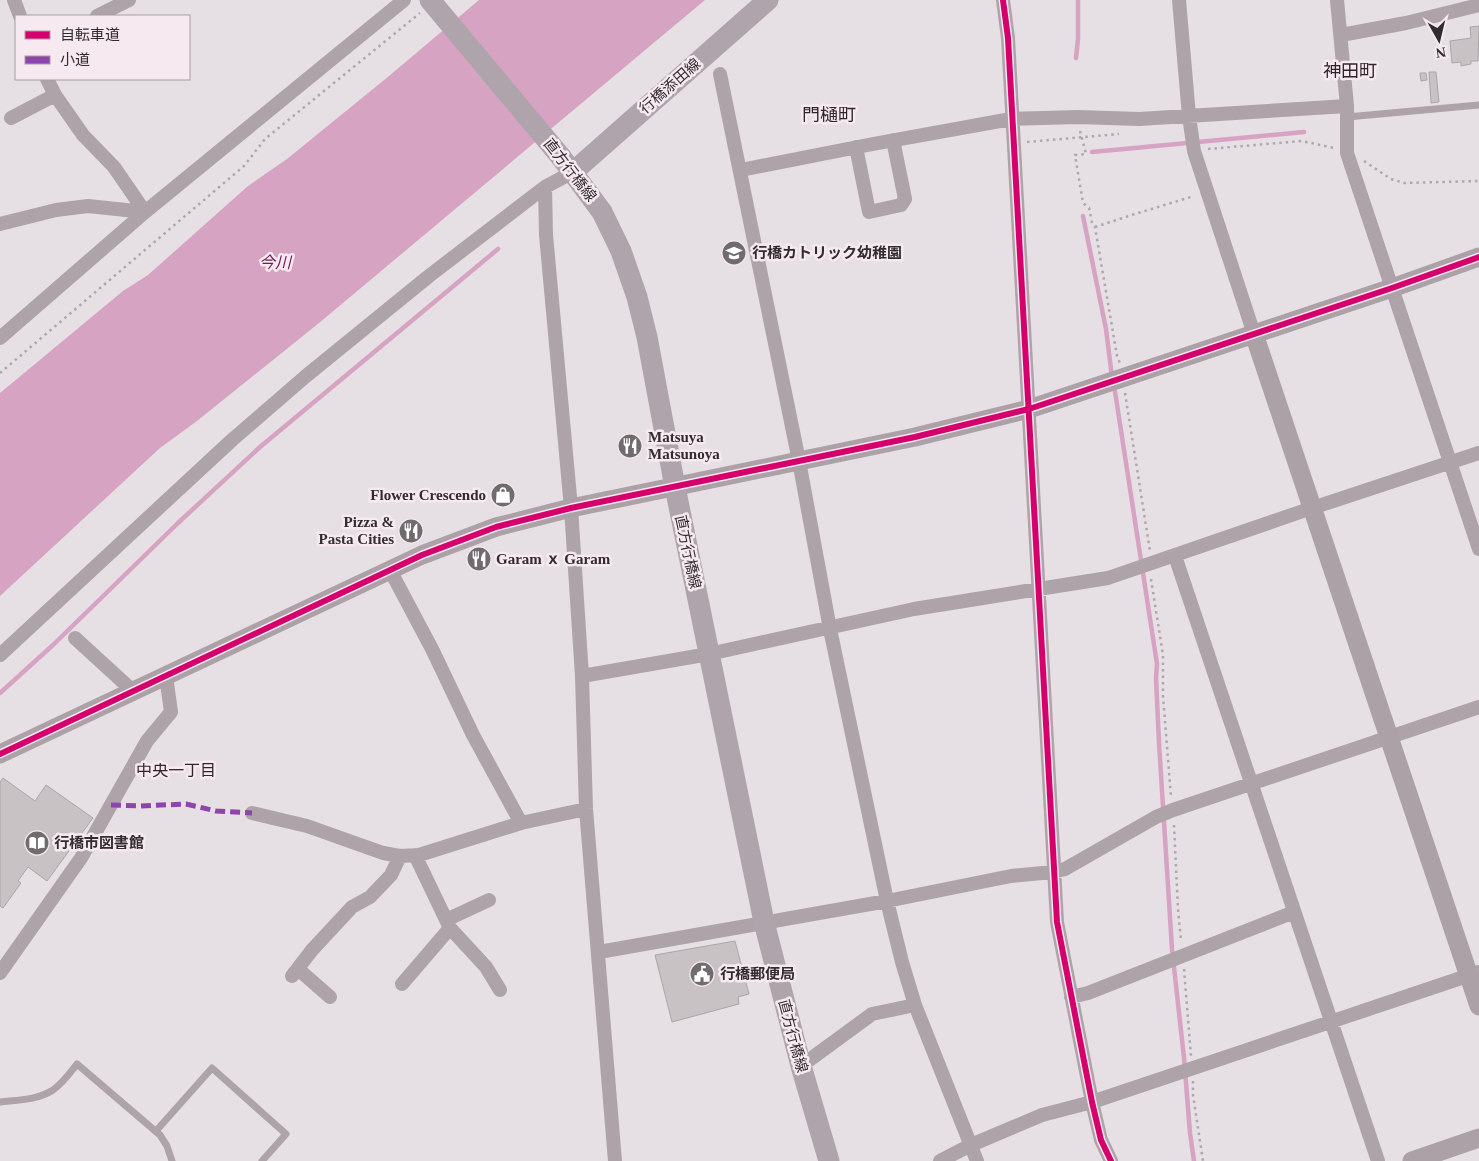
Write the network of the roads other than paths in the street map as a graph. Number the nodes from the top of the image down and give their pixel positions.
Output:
1 (14, 0) edge
2 (129, 0) edge
3 (404, 0) edge
4 (768, 0) edge
5 (1003, 0) edge
6 (1179, 0) edge
7 (1336, 0) edge
8 (1479, 5) edge
9 (425, 6) edge
10 (20, 15) edge
11 (99, 15) edge
12 (1340, 35) junction
13 (720, 74) dead end
14 (54, 84) edge
15 (1479, 105) edge
16 (1347, 112) junction
17 (1189, 116) junction
18 (11, 118) dead end
19 (1012, 120) junction
20 (893, 140) junction
21 (856, 147) junction
22 (567, 164) junction
23 (741, 170) junction
24 (545, 188) junction
25 (145, 212) junction
26 (0, 224) edge
27 (1479, 257) edge
28 (1392, 288) junction
29 (1254, 334) junction
30 (0, 338) edge
31 (1029, 409) junction
32 (1479, 453) edge
33 (799, 461) junction
34 (1450, 462) junction
35 (675, 487) junction
36 (571, 508) junction
37 (1312, 508) junction
38 (1479, 549) edge
39 (1175, 556) junction
40 (390, 570) junction
41 (1037, 588) junction
42 (830, 629) junction
43 (75, 638) dead end
44 (0, 654) edge
45 (710, 654) junction
46 (166, 676) junction
47 (582, 676) junction
48 (134, 692) junction
49 (1479, 707) edge
50 (1389, 737) junction
51 (0, 754) edge
52 (1251, 784) junction
53 (586, 809) junction
54 (252, 813) dead end
55 (521, 823) junction
56 (415, 855) junction
57 (400, 856) junction
58 (1053, 872) junction
59 (489, 900) dead end
60 (887, 901) junction
61 (1294, 912) junction
62 (764, 922) junction
63 (448, 924) junction
64 (599, 952) junction
65 (0, 973) edge
66 (1474, 973) edge
67 (402, 984) dead end
68 (500, 990) dead end
69 (330, 997) dead end
70 (1071, 998) junction
71 (915, 1006) junction
72 (1479, 1006) edge
73 (1330, 1021) junction
74 (801, 1066) junction
75 (0, 1102) edge
76 (1092, 1102) junction
77 (156, 1132) junction
78 (1479, 1138) edge
79 (971, 1145) junction
80 (172, 1161) edge
81 (262, 1161) edge
82 (615, 1161) edge
83 (829, 1161) edge
84 (940, 1161) edge
85 (977, 1161) edge
86 (1112, 1161) edge
87 (1378, 1161) edge
88 (1412, 1161) edge

1 - 10 street
2 - 11 street
3 - 25 street
4 - 22 main road, 行橋添田線
5 - 19 street
6 - 17 street
7 - 12 street
8 - 12 street
9 - 22 main road, 直方行橋線, bridge
12 - 16 street
13 - 23 street
14 - 18 street
14 - 25 street
15 - 16 lane
16 - 17 street
16 - 28 street
17 - 19 street
17 - 29 street
19 - 20 street
19 - 31 street
20 - 21 street
20 - 21 street
21 - 23 street
22 - 24 street
22 - 35 main road, 直方行橋線
23 - 33 street
24 - 36 street
24 - 44 street
25 - 26 street
25 - 30 street
27 - 28 street
28 - 29 street
28 - 34 street
29 - 31 street
29 - 37 street
31 - 33 street
31 - 41 street
32 - 34 street
33 - 35 street
33 - 42 street
34 - 37 street
34 - 38 street
35 - 36 street
35 - 45 main road, 直方行橋線
36 - 40 street
36 - 47 street
37 - 39 street
37 - 50 street
39 - 41 street
39 - 52 street
40 - 46 street
40 - 55 street
41 - 42 street
41 - 58 street
42 - 45 street
42 - 60 street
43 - 48 street
45 - 47 street
45 - 62 main road, 直方行橋線
46 - 48 street
46 - 65 street
47 - 53 street
48 - 51 street
49 - 50 street
50 - 52 street
50 - 66 street
52 - 58 street
52 - 61 street
53 - 55 street
53 - 64 street
54 - 57 street
55 - 56 street
56 - 57 street
56 - 63 street
57 - 69 street
58 - 60 street
58 - 70 street
59 - 63 street
60 - 62 street
60 - 71 street
61 - 70 street
61 - 73 street
62 - 64 street
62 - 74 main road, 直方行橋線
63 - 67 street
63 - 68 street
64 - 82 street
66 - 72 street
66 - 73 street
70 - 76 street
71 - 74 street
71 - 79 street
73 - 76 street
73 - 87 street
74 - 83 main road, 直方行橋線
75 - 77 lane
76 - 79 street
76 - 86 street
77 - 80 lane
77 - 81 lane
78 - 88 street
79 - 84 street
79 - 85 street

